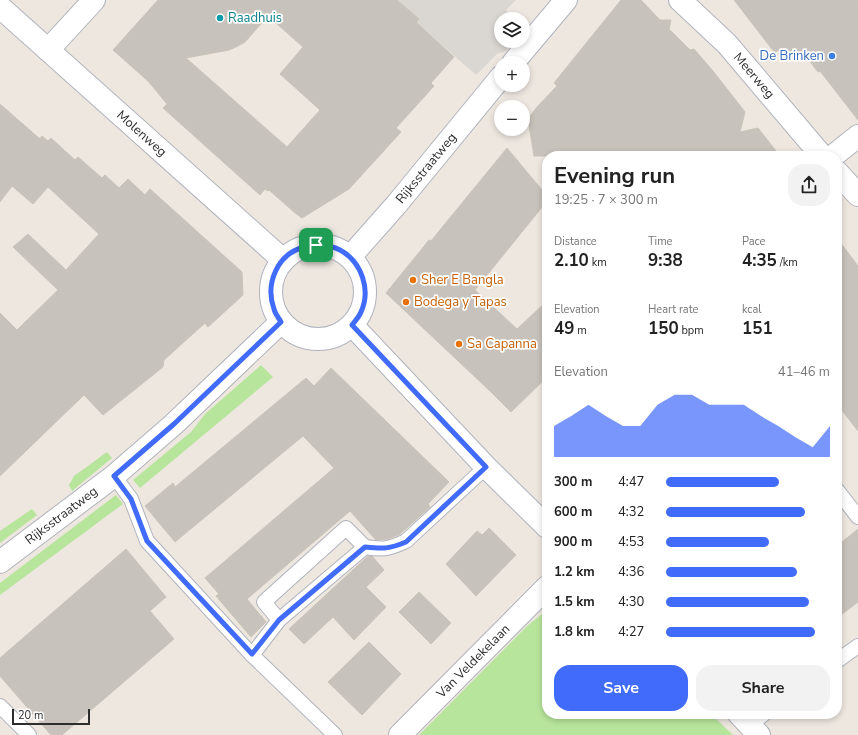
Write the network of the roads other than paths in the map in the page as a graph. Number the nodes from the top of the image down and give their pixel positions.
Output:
1 (94, 0) edge
2 (566, 0) edge
3 (680, 0) edge
4 (0, 7) edge
5 (48, 50) junction
6 (519, 56) edge
7 (494, 86) edge
8 (858, 136) edge
9 (818, 151) edge
10 (839, 151) edge
11 (350, 257) junction
12 (283, 260) junction
13 (281, 322) junction
14 (352, 325) junction
15 (486, 467) junction
16 (114, 476) junction
17 (842, 496) edge
18 (858, 517) edge
19 (542, 522) edge
20 (365, 547) junction
21 (0, 562) edge
22 (542, 592) edge
23 (279, 620) junction
24 (858, 646) edge
25 (252, 654) junction
26 (842, 657) edge
27 (0, 706) edge
28 (29, 735) edge
29 (335, 735) edge
30 (400, 735) edge

1 - 5 street
2 - 6 street
3 - 9 street, Meerweg
4 - 5 street, Molenweg
5 - 12 street, Molenweg
7 - 11 street, Rijksstraatweg
8 - 10 street
11 - 12 street
11 - 14 street
12 - 13 street
13 - 14 street
13 - 16 street, Rijksstraatweg
14 - 15 street
15 - 19 street
15 - 20 lane
16 - 21 street, Rijksstraatweg
16 - 25 lane
17 - 18 lane
20 - 23 lane
20 - 23 lane
22 - 30 street, Van Veldekelaan
23 - 25 lane
24 - 26 lane
25 - 29 lane
27 - 28 lane

